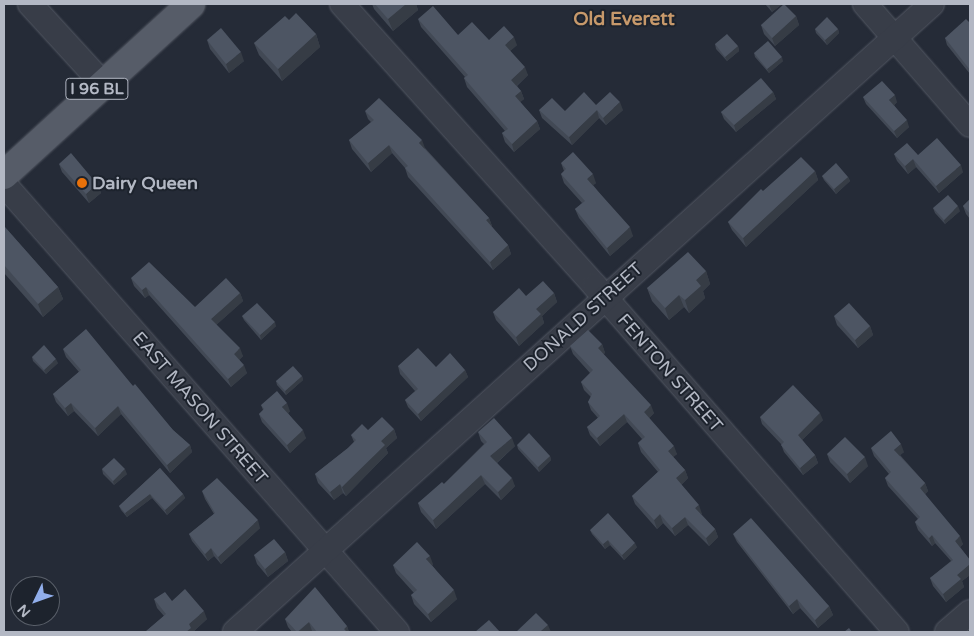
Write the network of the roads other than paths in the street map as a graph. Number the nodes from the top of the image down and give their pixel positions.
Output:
1 (30, 4) edge
2 (191, 4) edge
3 (342, 4) edge
4 (865, 4) edge
5 (932, 4) edge
6 (895, 37) junction
7 (103, 84) junction
8 (970, 125) edge
9 (4, 174) edge
10 (4, 184) edge
11 (604, 297) junction
12 (323, 550) junction
13 (970, 612) edge
14 (235, 632) edge
15 (397, 632) edge
16 (897, 632) edge
17 (947, 632) edge

1 - 7 street
2 - 7 main road, I 96 BL
3 - 11 street, FENTON STREET
4 - 6 street
5 - 6 street, DONALD STREET
6 - 8 street
6 - 11 street, DONALD STREET
7 - 9 main road, I 96 BL
10 - 12 street, EAST MASON STREET
11 - 12 street, DONALD STREET
11 - 16 street, FENTON STREET
12 - 14 street, DONALD STREET
12 - 15 street, EAST MASON STREET
13 - 17 street

